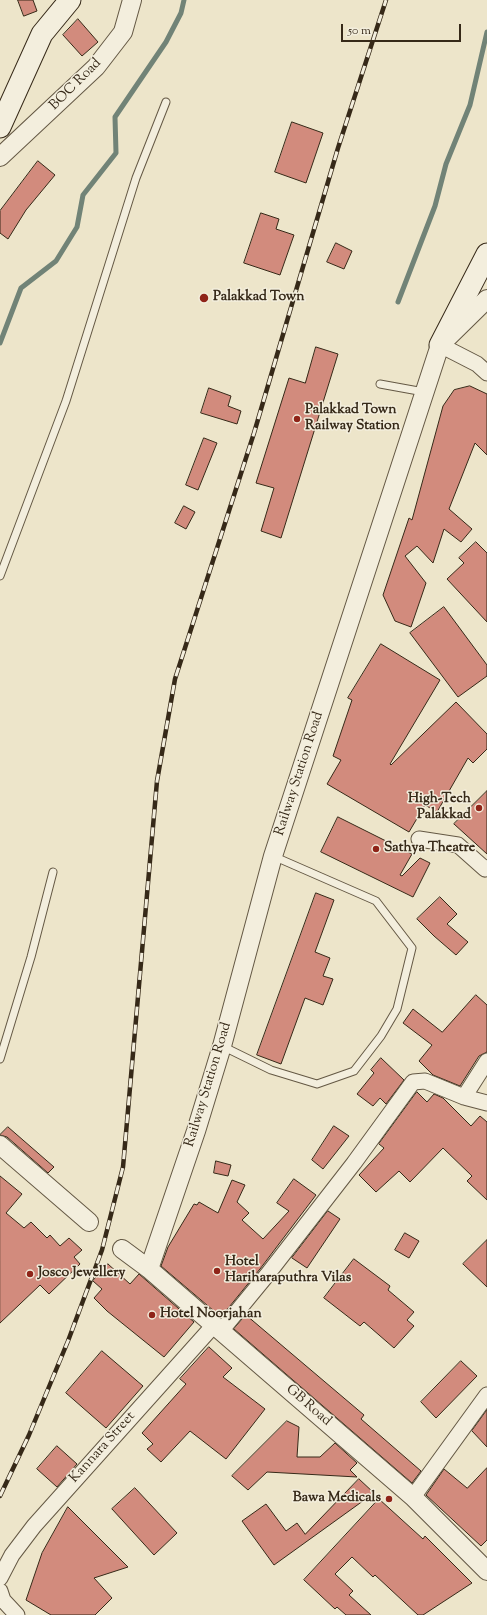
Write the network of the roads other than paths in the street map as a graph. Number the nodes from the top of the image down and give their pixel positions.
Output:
1 (132, 0) edge
2 (68, 3) edge
3 (166, 102) dead end
4 (0, 127) edge
5 (0, 157) edge
6 (487, 254) edge
7 (487, 299) edge
8 (440, 345) junction
9 (487, 373) edge
10 (380, 384) dead end
11 (424, 392) junction
12 (0, 576) edge
13 (419, 839) dead end
14 (273, 856) junction
15 (487, 868) edge
16 (53, 872) dead end
17 (222, 1046) junction
18 (0, 1059) edge
19 (487, 1061) edge
20 (464, 1097) junction
21 (487, 1103) edge
22 (0, 1145) edge
23 (89, 1222) dead end
24 (122, 1249) dead end
25 (148, 1269) junction
26 (217, 1328) junction
27 (487, 1395) edge
28 (413, 1496) junction
29 (487, 1570) edge
30 (0, 1578) edge
31 (0, 1591) edge
32 (17, 1615) edge

1 - 5 street, BOC Road
2 - 4 main road
3 - 12 lane
6 - 8 main road
7 - 8 street, Railway Station Road
8 - 9 street
8 - 11 street, Railway Station Road
10 - 11 lane
11 - 14 street, Railway Station Road
13 - 15 street
14 - 17 street, Railway Station Road
14 - 17 lane
16 - 18 lane
17 - 25 street, Railway Station Road
19 - 20 street
20 - 21 street, Kannara Street
20 - 26 street, Kannara Street
22 - 23 street
24 - 25 street, GB Road
25 - 26 street, GB Road
26 - 28 street, GB Road
26 - 30 street, Kannara Street
27 - 28 street
28 - 29 street, GB Road
31 - 32 street

